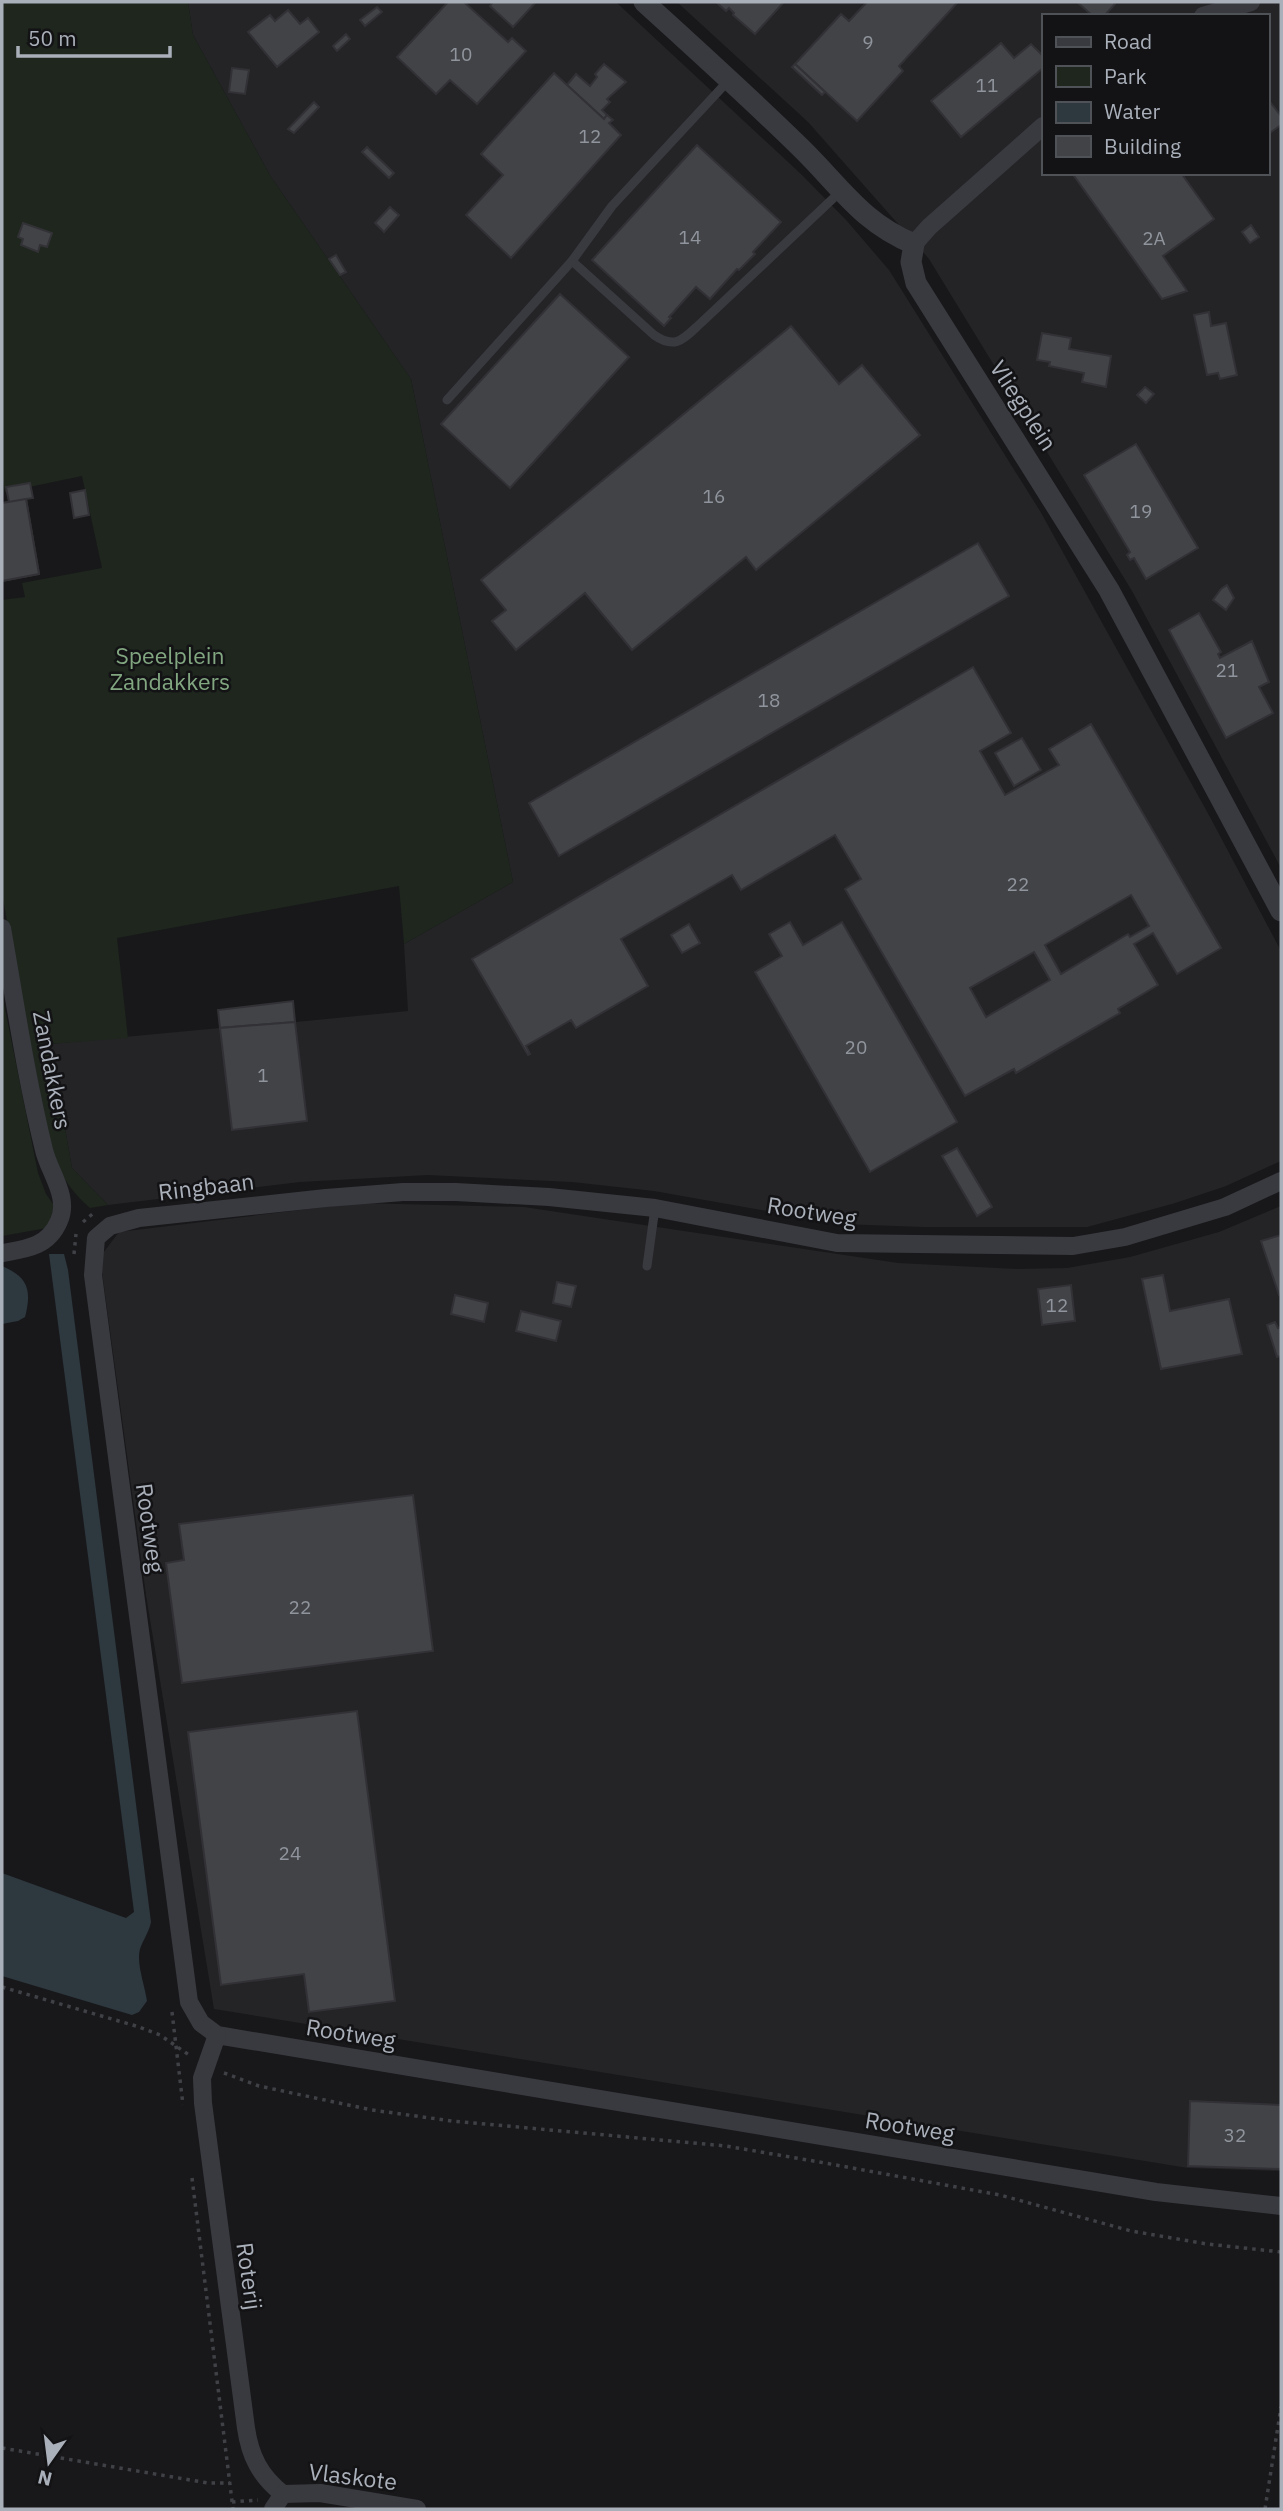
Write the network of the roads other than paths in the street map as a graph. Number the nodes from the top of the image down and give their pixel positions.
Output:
1 (644, 2) edge
2 (1251, 2) edge
3 (1210, 14) edge
4 (729, 80) junction
5 (1042, 128) edge
6 (841, 191) junction
7 (914, 244) junction
8 (572, 261) junction
9 (447, 400) dead end
10 (1281, 911) edge
11 (2, 928) edge
12 (1281, 1181) edge
13 (326, 1198) joint
14 (655, 1208) junction
15 (96, 1237) joint
16 (2, 1253) edge
17 (647, 1266) dead end
18 (216, 2035) junction
19 (1281, 2206) edge
20 (283, 2494) junction
21 (272, 2509) edge
22 (417, 2509) edge

1 - 4 street
2 - 3 street
4 - 6 street
4 - 8 lane
5 - 7 street
6 - 7 street
6 - 8 lane
7 - 10 street, Vliegplein
8 - 9 lane
11 - 16 street, Zandakkers
12 - 14 street, Rootweg
13 - 14 street, Rootweg
13 - 15 street, Ringbaan
14 - 17 lane
15 - 18 street, Rootweg
18 - 19 street, Rootweg
18 - 20 street, Roterij
20 - 21 street
20 - 22 street, Vlaskote

